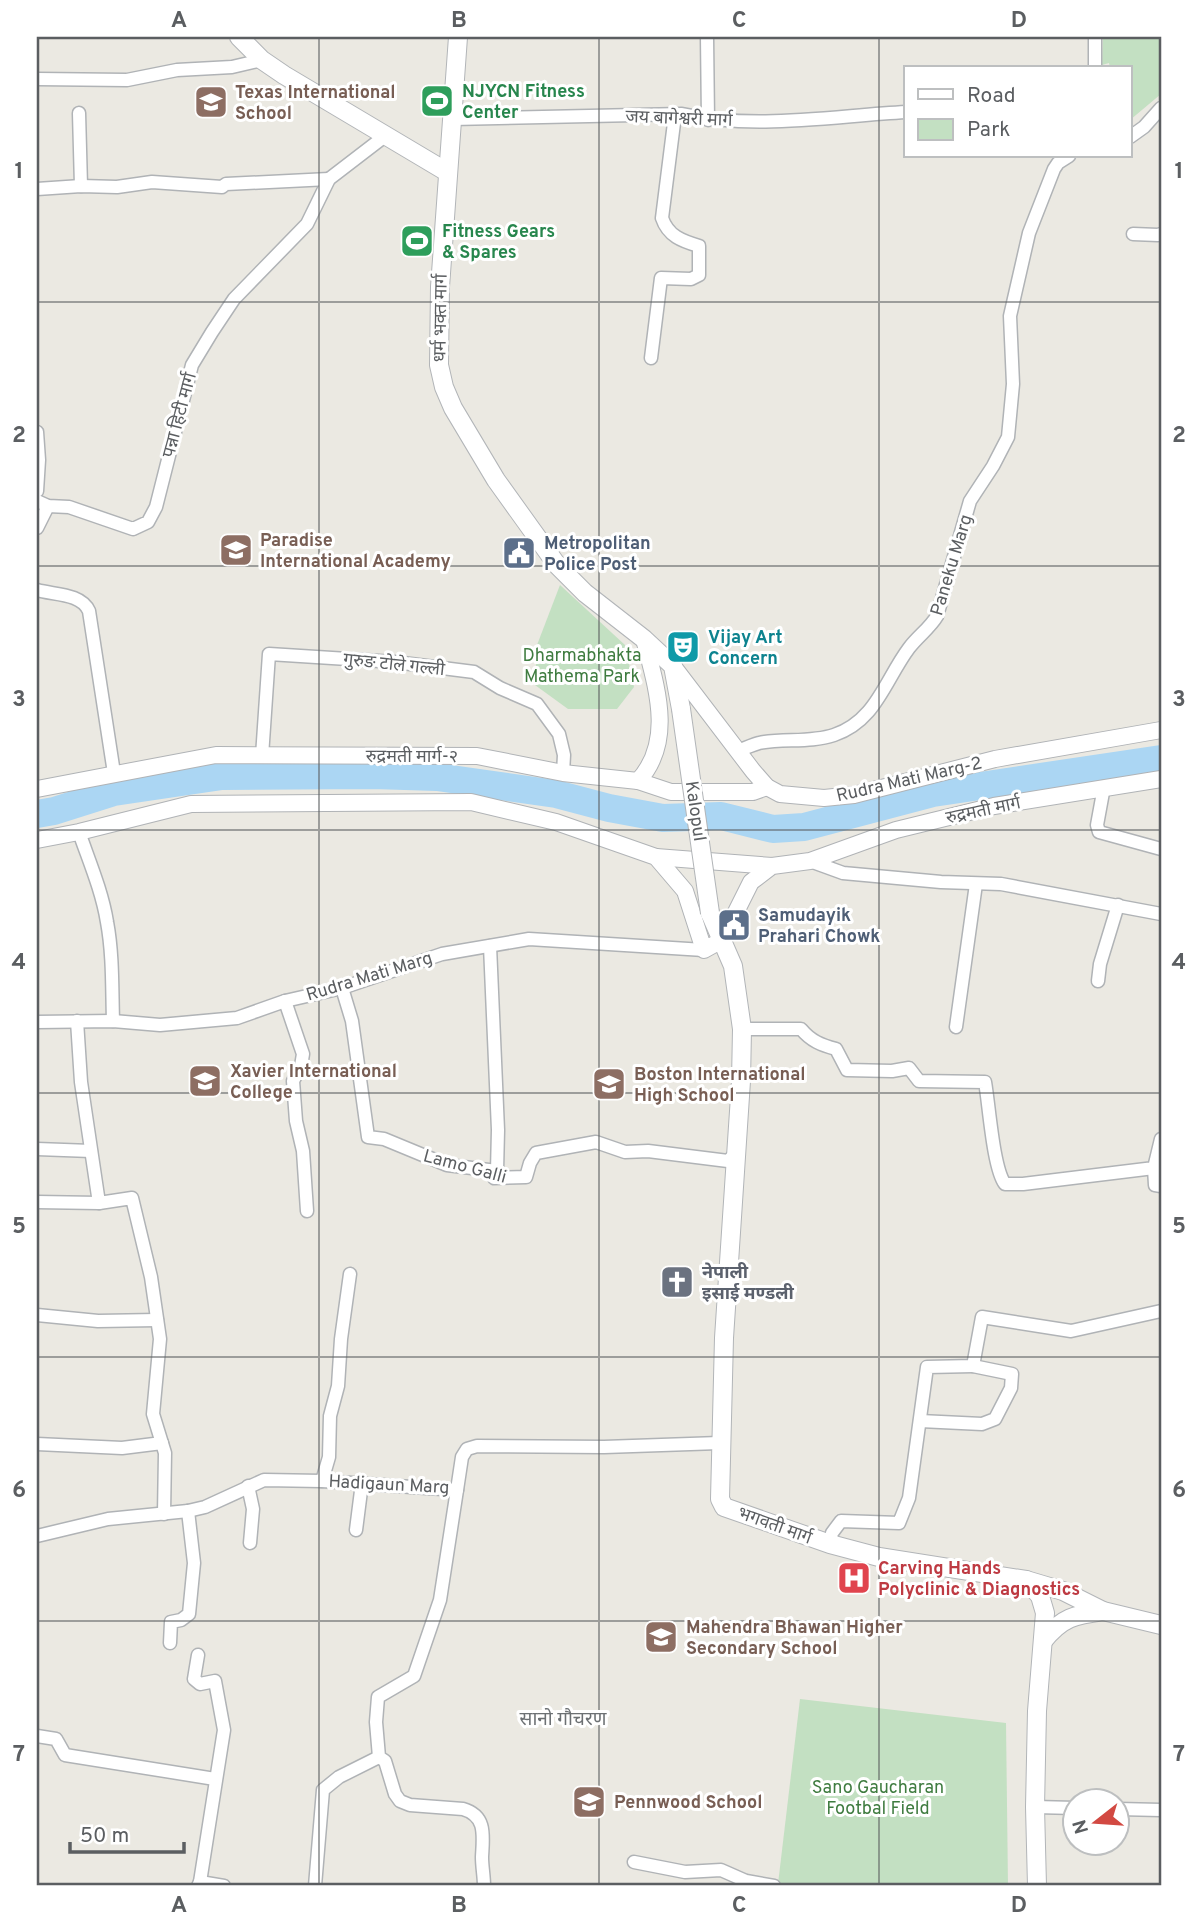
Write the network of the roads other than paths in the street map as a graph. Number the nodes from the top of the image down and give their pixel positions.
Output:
1 (239, 37) edge
2 (458, 37) edge
3 (707, 37) edge
4 (1095, 37) edge
5 (262, 60) junction
6 (1095, 66) edge
7 (37, 79) edge
8 (1161, 108) edge
9 (904, 112) edge
10 (79, 113) dead end
11 (675, 115) junction
12 (452, 119) junction
13 (708, 120) junction
14 (385, 136) junction
15 (1132, 136) edge
16 (1066, 158) edge
17 (447, 172) junction
18 (329, 179) junction
19 (81, 186) junction
20 (37, 189) edge
21 (1161, 233) edge
22 (1133, 234) dead end
23 (651, 358) dead end
24 (37, 432) edge
25 (37, 491) edge
26 (43, 504) edge
27 (37, 528) edge
28 (37, 590) edge
29 (644, 639) junction
30 (673, 666) junction
31 (1161, 730) edge
32 (738, 751) junction
33 (261, 756) junction
34 (114, 773) junction
35 (563, 773) junction
36 (1161, 779) edge
37 (638, 781) junction
38 (767, 787) junction
39 (1104, 787) junction
40 (37, 789) edge
41 (79, 832) junction
42 (37, 840) edge
43 (1157, 849) edge
44 (656, 857) junction
45 (810, 861) junction
46 (772, 866) junction
47 (976, 884) junction
48 (1118, 905) junction
49 (710, 913) joint
50 (1161, 914) edge
51 (722, 940) junction
52 (490, 946) junction
53 (704, 950) junction
54 (1098, 981) dead end
55 (342, 988) junction
56 (285, 1001) junction
57 (77, 1021) junction
58 (113, 1021) junction
59 (37, 1022) edge
60 (956, 1027) dead end
61 (742, 1028) junction
62 (1161, 1139) edge
63 (37, 1149) edge
64 (91, 1151) junction
65 (736, 1153) junction
66 (1154, 1168) junction
67 (496, 1171) junction
68 (1161, 1186) edge
69 (37, 1202) edge
70 (99, 1203) junction
71 (307, 1211) dead end
72 (350, 1273) dead end
73 (1161, 1311) edge
74 (37, 1315) edge
75 (158, 1320) junction
76 (973, 1366) junction
77 (920, 1421) junction
78 (162, 1443) junction
79 (719, 1443) junction
80 (37, 1444) edge
81 (323, 1480) junction
82 (362, 1483) junction
83 (247, 1486) junction
84 (457, 1490) junction
85 (188, 1511) junction
86 (164, 1514) junction
87 (356, 1530) dead end
88 (37, 1536) edge
89 (250, 1544) dead end
90 (830, 1544) junction
91 (1026, 1580) junction
92 (1103, 1611) junction
93 (1161, 1625) edge
94 (1043, 1640) junction
95 (170, 1643) dead end
96 (198, 1655) dead end
97 (37, 1736) edge
98 (379, 1757) junction
99 (215, 1779) junction
100 (1035, 1807) junction
101 (1062, 1808) edge
102 (1132, 1809) edge
103 (1161, 1810) edge
104 (634, 1861) dead end
105 (199, 1884) edge
106 (224, 1886) edge
107 (315, 1886) edge
108 (484, 1886) edge
109 (774, 1886) edge
110 (1037, 1886) edge

1 - 5 main road
2 - 12 main road
3 - 13 street
4 - 6 street
5 - 7 street
5 - 14 main road
8 - 15 street
9 - 13 street, जय बागेश्वरी मार्ग
10 - 19 street
11 - 12 street, जय बागेश्वरी मार्ग
11 - 13 street, जय बागेश्वरी मार्ग
11 - 23 street
12 - 17 main road
14 - 17 main road
14 - 18 street, पन्ना हिटी मार्ग
16 - 32 street, Paneku Marg
17 - 29 main road, धर्म भक्त मार्ग
18 - 19 street
18 - 26 street, पन्ना हिटी मार्ग
19 - 20 street
21 - 22 street
24 - 25 street
26 - 27 street
28 - 34 street
29 - 30 main road, धर्म भक्त मार्ग
29 - 37 street
30 - 32 street
30 - 49 main road, Kalopul, bridge
31 - 38 street, Rudra Mati Marg-2
32 - 38 street
33 - 34 street, रुद्रमती मार्ग-२
33 - 35 street, रुद्रमती मार्ग-२
33 - 35 street, गुरुङ टोले गल्ली
34 - 40 street, रुद्रमती मार्ग-२
35 - 37 street, रुद्रमती मार्ग-२
36 - 39 street, रुद्रमती मार्ग
37 - 38 street, रुद्रमती मार्ग-२
39 - 43 street
39 - 45 street, रुद्रमती मार्ग
41 - 42 street, रुद्रमती मार्ग
41 - 44 street, रुद्रमती मार्ग
41 - 58 street
44 - 46 street, रुद्रमती मार्ग
44 - 53 street
45 - 46 street, रुद्रमती मार्ग
45 - 47 street
46 - 51 street
47 - 48 street
47 - 60 street
48 - 50 street
48 - 54 street
49 - 51 main road, भगवती मार्ग
51 - 53 street
51 - 61 main road, भगवती मार्ग
52 - 53 street, Rudra Mati Marg
52 - 55 street, Rudra Mati Marg
52 - 67 street
55 - 56 street, Rudra Mati Marg
55 - 67 street, Lamo Galli
56 - 58 street, Rudra Mati Marg
56 - 71 street
57 - 58 street, Rudra Mati Marg
57 - 59 street, Rudra Mati Marg
57 - 64 street
61 - 65 main road, भगवती मार्ग
61 - 66 street
62 - 66 street
63 - 64 street
64 - 70 street
65 - 67 street, Lamo Galli
65 - 79 main road, भगवती मार्ग
66 - 68 street
69 - 70 street
70 - 75 street
72 - 81 street
73 - 76 street
74 - 75 street
75 - 78 street
76 - 77 street
76 - 77 street
77 - 90 street
78 - 80 street
78 - 86 street
79 - 84 street, Hadigaun Marg
79 - 90 main road, भगवती मार्ग
81 - 82 street, Hadigaun Marg
81 - 83 street, Hadigaun Marg
82 - 84 street, Hadigaun Marg
82 - 87 street
83 - 85 street, Hadigaun Marg
83 - 89 street
84 - 98 street
85 - 86 street, Hadigaun Marg
85 - 95 street
86 - 88 street, Hadigaun Marg
90 - 91 main road, भगवती मार्ग
91 - 92 main road, भगवती मार्ग
91 - 94 main road
92 - 93 main road
92 - 94 main road
94 - 100 main road
96 - 99 street
97 - 99 street
98 - 107 street
98 - 108 street
99 - 105 street
100 - 101 street
100 - 110 main road
102 - 103 street
104 - 109 street
105 - 106 street

